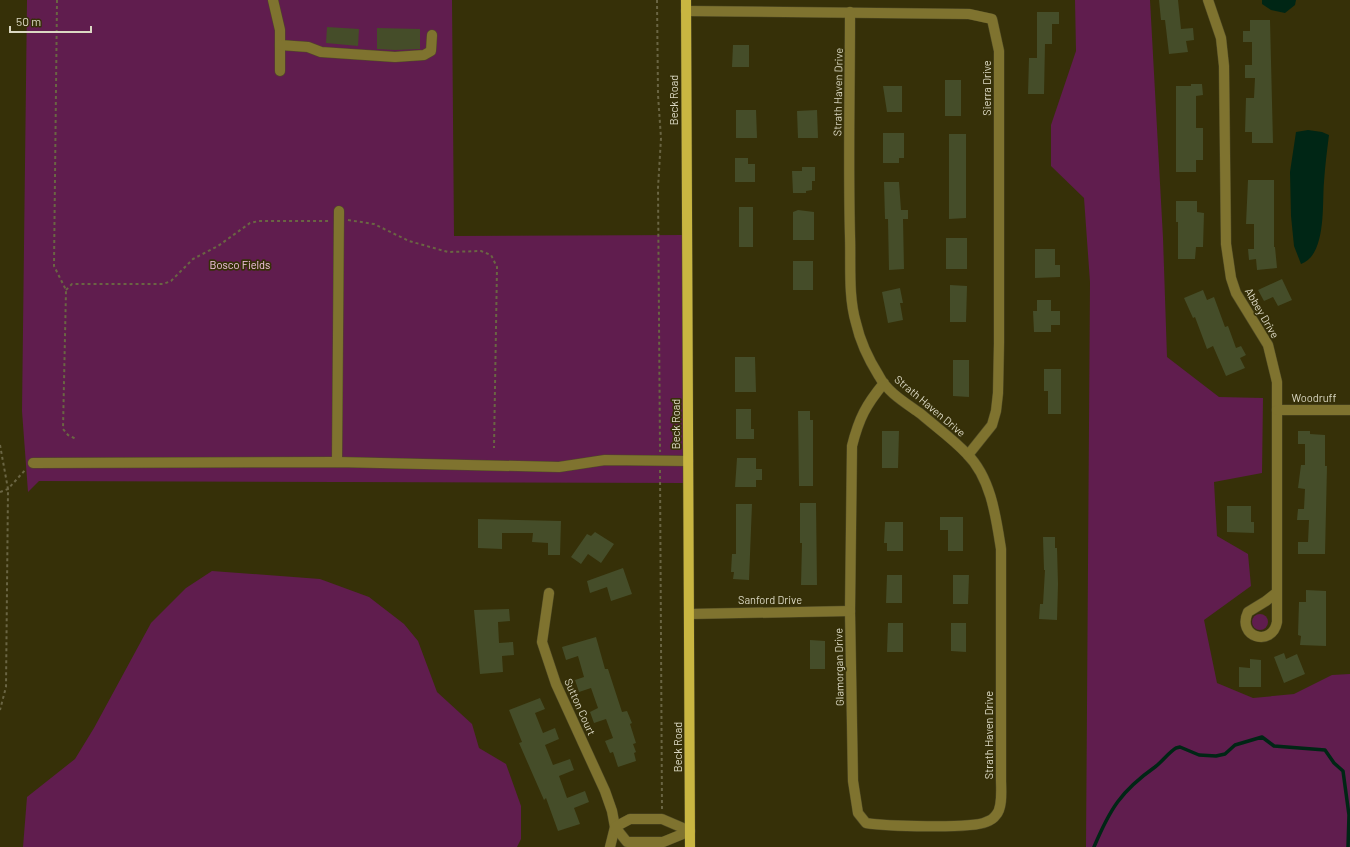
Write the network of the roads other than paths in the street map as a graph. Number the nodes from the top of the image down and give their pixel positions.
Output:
1 (273, 0) edge
2 (686, 0) edge
3 (1208, 0) edge
4 (686, 11) junction
5 (850, 12) junction
6 (432, 35) dead end
7 (280, 45) junction
8 (280, 71) dead end
9 (339, 211) dead end
10 (884, 383) junction
11 (1277, 410) junction
12 (1350, 410) edge
13 (968, 455) junction
14 (688, 461) junction
15 (33, 462) road end
16 (337, 462) junction
17 (549, 593) dead end
18 (1276, 593) dead end
19 (850, 611) junction
20 (690, 614) junction
21 (997, 815) joint
22 (615, 827) junction
23 (690, 831) junction
24 (610, 847) edge
25 (690, 847) edge

1 - 7 street
2 - 4 main road, Beck Road
3 - 11 street, Abbey Drive
4 - 5 street, Sierra Drive
4 - 14 main road, Beck Road
5 - 10 street, Strath Haven Drive
5 - 13 street, Sierra Drive
6 - 7 street
7 - 8 street
9 - 16 street
10 - 13 street, Strath Haven Drive
10 - 19 street, Glamorgan Drive
11 - 12 street, Woodruff
11 - 18 street, Abbey Drive
13 - 21 street, Strath Haven Drive
14 - 16 street
14 - 20 main road, Beck Road
15 - 16 street
17 - 22 street, Sutton Court
19 - 20 street, Sanford Drive
19 - 21 street, Glamorgan Drive
20 - 23 main road, Beck Road
22 - 23 street
22 - 23 street, Sutton Court
22 - 24 street, Sutton Court
23 - 25 main road, Beck Road

